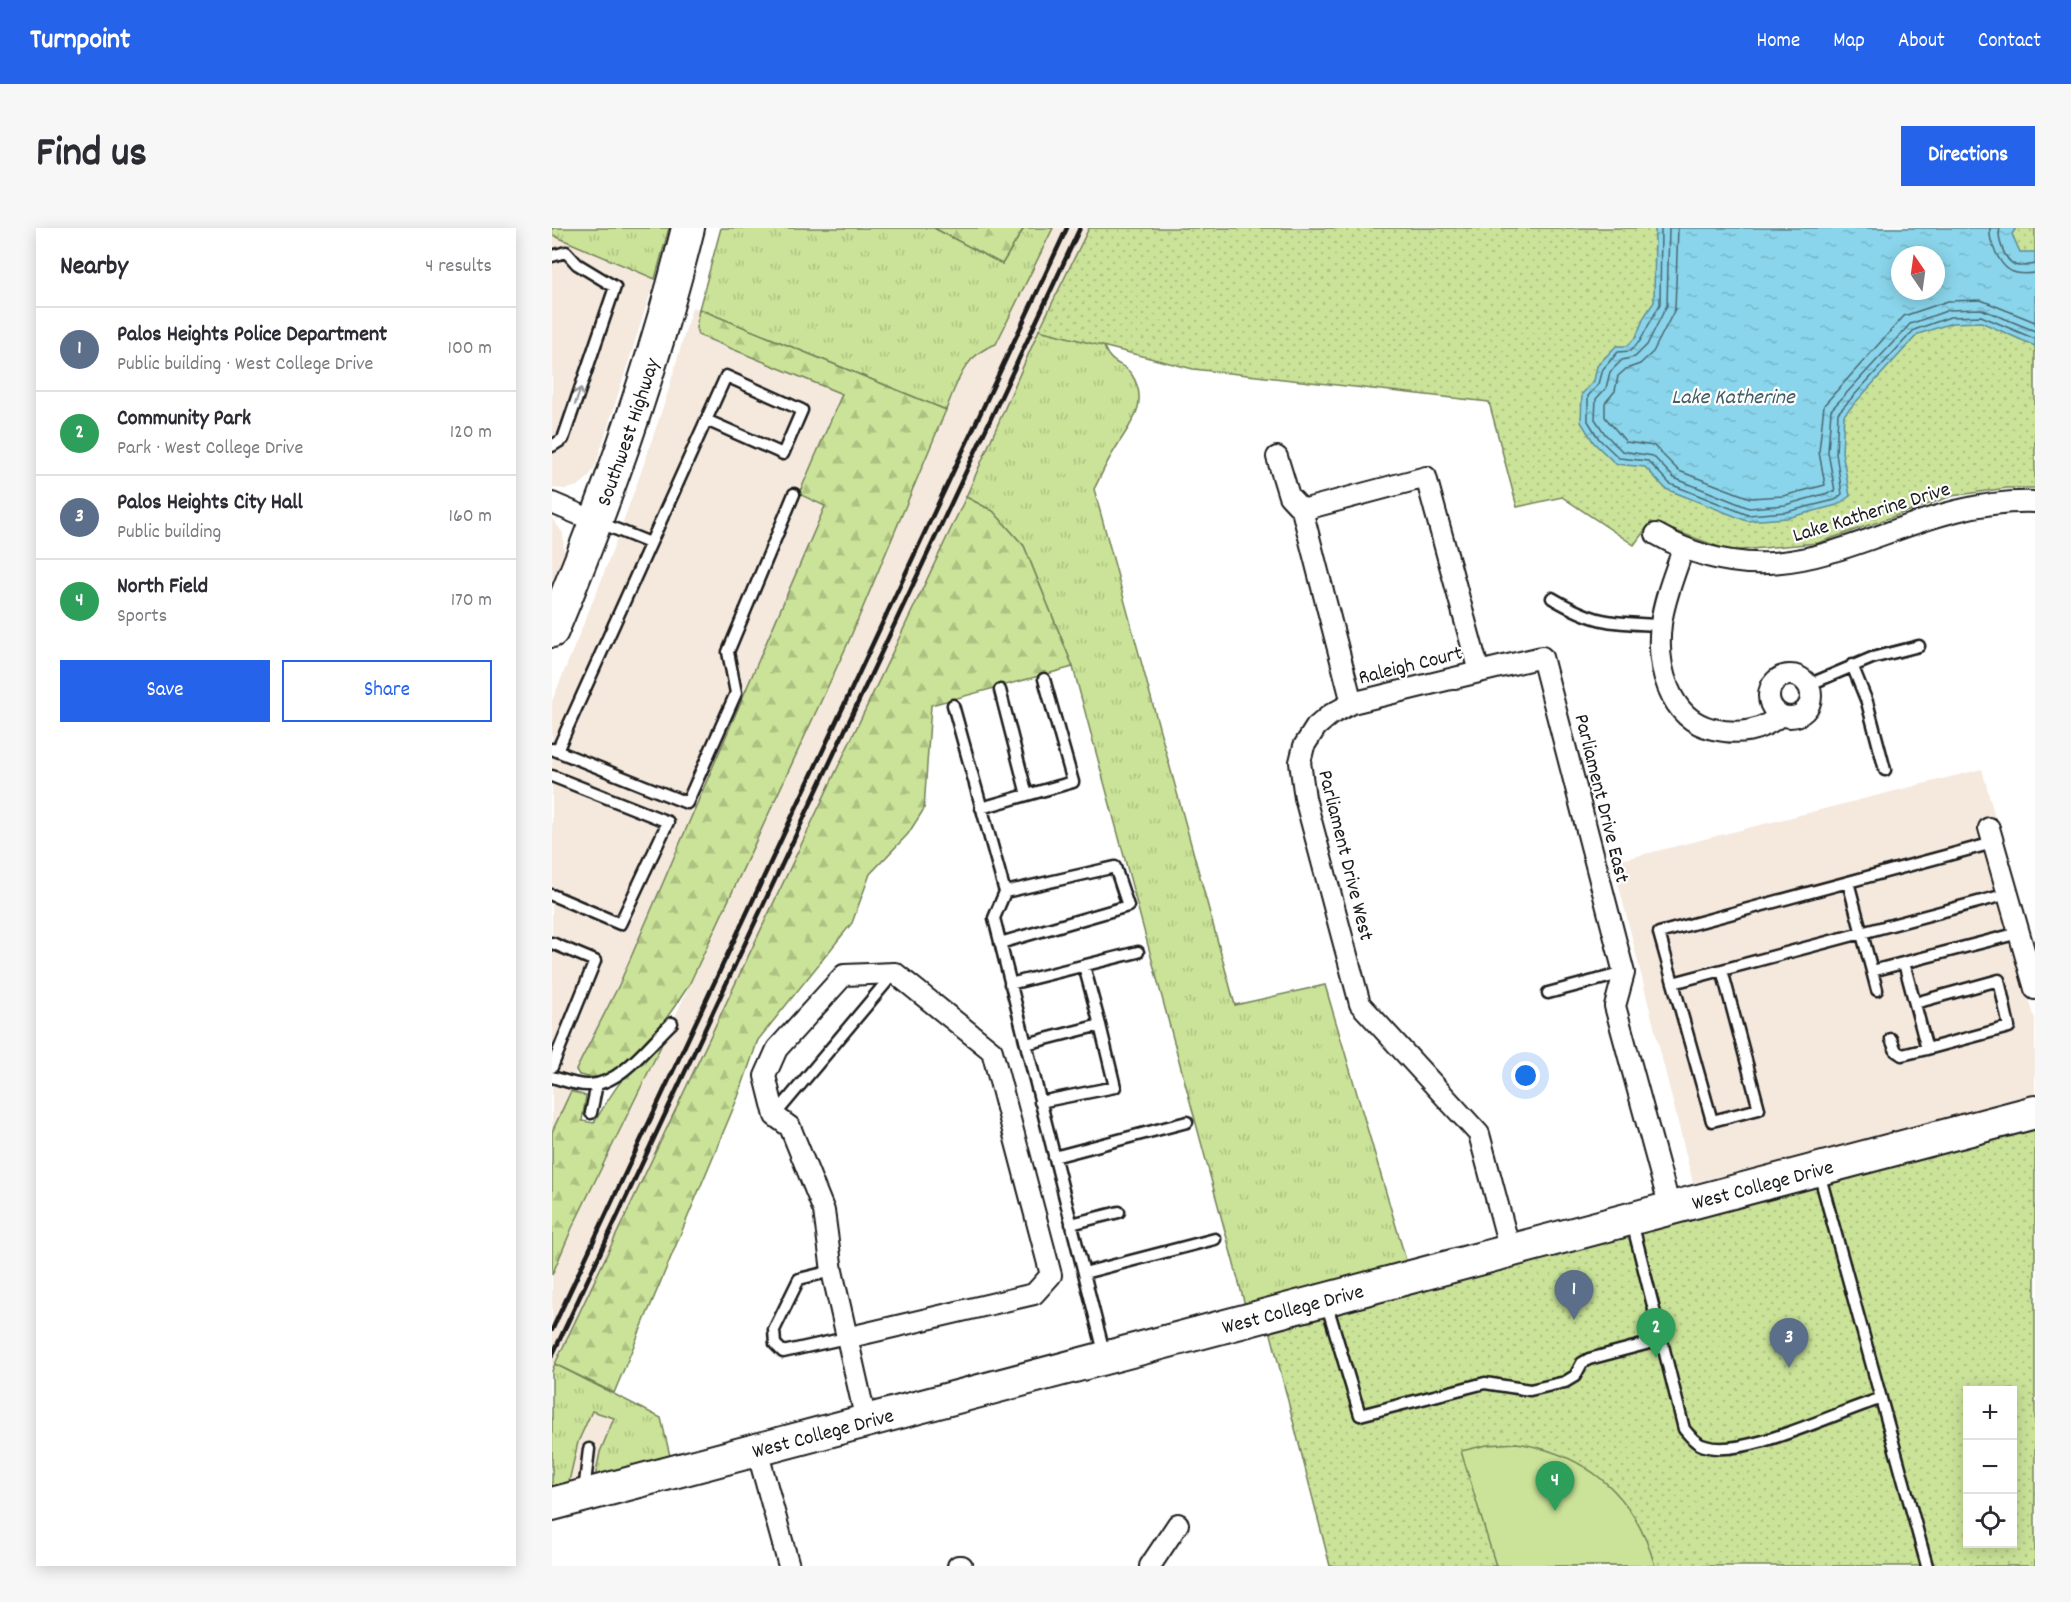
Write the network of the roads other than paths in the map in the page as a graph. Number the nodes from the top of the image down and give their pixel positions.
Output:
1 (688, 228) edge
2 (552, 256) edge
3 (706, 420) junction
4 (552, 446) edge
5 (1277, 457) dead end
6 (794, 494) dead end
7 (2035, 501) edge
8 (552, 503) edge
9 (1302, 510) junction
10 (597, 522) junction
11 (1656, 534) dead end
12 (650, 543) junction
13 (1683, 549) junction
14 (1552, 598) dead end
15 (1661, 625) junction
16 (552, 631) edge
17 (1919, 646) dead end
18 (1852, 665) junction
19 (1479, 672) junction
20 (1044, 679) dead end
21 (1808, 684) junction
22 (1000, 690) dead end
23 (1352, 703) junction
24 (953, 705) dead end
25 (1781, 715) junction
26 (554, 750) edge
27 (1885, 770) dead end
28 (552, 776) edge
29 (1028, 795) junction
30 (981, 807) junction
31 (1991, 836) joint
32 (1848, 882) junction
33 (1005, 892) junction
34 (2007, 894) junction
35 (552, 895) edge
36 (1862, 932) junction
37 (2019, 933) junction
38 (552, 943) edge
39 (1000, 943) junction
40 (1138, 952) dead end
41 (1904, 963) junction
42 (1084, 966) junction
43 (1722, 970) junction
44 (1872, 971) junction
45 (895, 973) junction
46 (1624, 973) junction
47 (1673, 983) junction
48 (1011, 984) junction
49 (2035, 989) edge
50 (1877, 990) dead end
51 (1548, 993) dead end
52 (1915, 1003) junction
53 (672, 1023) dead end
54 (1100, 1025) junction
55 (1891, 1039) dead end
56 (1026, 1044) junction
57 (1927, 1049) junction
58 (552, 1067) edge
59 (552, 1077) edge
60 (597, 1084) junction
61 (1040, 1102) junction
62 (2035, 1112) edge
63 (591, 1113) dead end
64 (775, 1116) junction
65 (1187, 1122) dead end
66 (1054, 1157) junction
67 (1818, 1169) junction
68 (1670, 1208) junction
69 (1119, 1212) dead end
70 (1631, 1218) junction
71 (1071, 1224) junction
72 (1215, 1239) dead end
73 (1510, 1250) junction
74 (832, 1271) junction
75 (1084, 1273) junction
76 (1325, 1299) junction
77 (846, 1338) junction
78 (1661, 1340) junction
79 (1105, 1357) junction
80 (1880, 1399) junction
81 (866, 1421) junction
82 (589, 1449) dead end
83 (757, 1450) junction
84 (584, 1495) junction
85 (552, 1504) edge
86 (1178, 1524) dead end
87 (789, 1566) edge
88 (1150, 1566) edge
89 (1928, 1566) edge

1 - 10 main road, Southwest Highway
4 -> 2 lane
3 - 3 lane
3 - 12 lane
5 - 9 street
6 - 26 lane
7 - 13 street, Lake Katherine Drive
8 - 10 street
9 - 19 street
9 - 23 street
10 - 12 lane
10 - 16 main road, Southwest Highway
11 - 13 street, Lake Katherine Drive
12 - 26 lane
13 - 15 street
14 - 15 lane
15 - 25 street
17 - 18 lane
18 - 21 lane
18 - 27 lane
19 - 23 street, Raleigh Court
19 - 46 street, Parliament Drive East
20 - 29 lane
21 - 25 street
21 - 25 street
22 - 29 lane
23 - 73 street, Parliament Drive West
24 - 30 lane
28 - 35 lane
29 - 30 lane
30 - 33 lane
31 - 32 lane
31 - 34 street
32 - 36 lane
32 - 47 lane
33 - 39 lane
33 - 39 lane
34 - 36 lane
34 - 37 street
36 - 43 lane
36 - 44 lane
37 - 41 lane
37 - 49 street
38 - 58 lane
39 - 48 lane
40 - 42 lane
41 - 44 lane
41 - 52 lane
42 - 48 lane
42 - 54 lane
43 - 47 lane
43 - 47 lane
44 - 50 lane
45 - 64 lane
45 - 64 street
45 - 77 street
46 - 51 lane
46 - 68 street, Parliament Drive East
48 - 56 lane
52 - 57 lane
52 - 57 lane
53 - 60 lane
54 - 56 lane
54 - 61 lane
55 - 57 lane
56 - 61 lane
59 - 60 lane
60 - 63 lane
61 - 66 lane
62 - 67 main road, West College Drive
64 - 74 street
65 - 66 lane
66 - 71 lane
67 - 68 main road, West College Drive
67 - 80 lane
68 - 70 main road, West College Drive
69 - 71 lane
70 - 73 main road, West College Drive
70 - 78 lane
71 - 75 lane
72 - 75 lane
73 - 76 main road, West College Drive
74 - 77 street
74 - 77 lane
75 - 79 lane
76 - 78 lane
76 - 79 main road, West College Drive
77 - 81 street
78 - 80 lane
79 - 81 main road, West College Drive
80 - 89 lane
81 - 83 main road, West College Drive
82 - 84 lane
83 - 84 main road, West College Drive
83 - 87 street
84 - 85 main road, West College Drive
86 - 88 street

